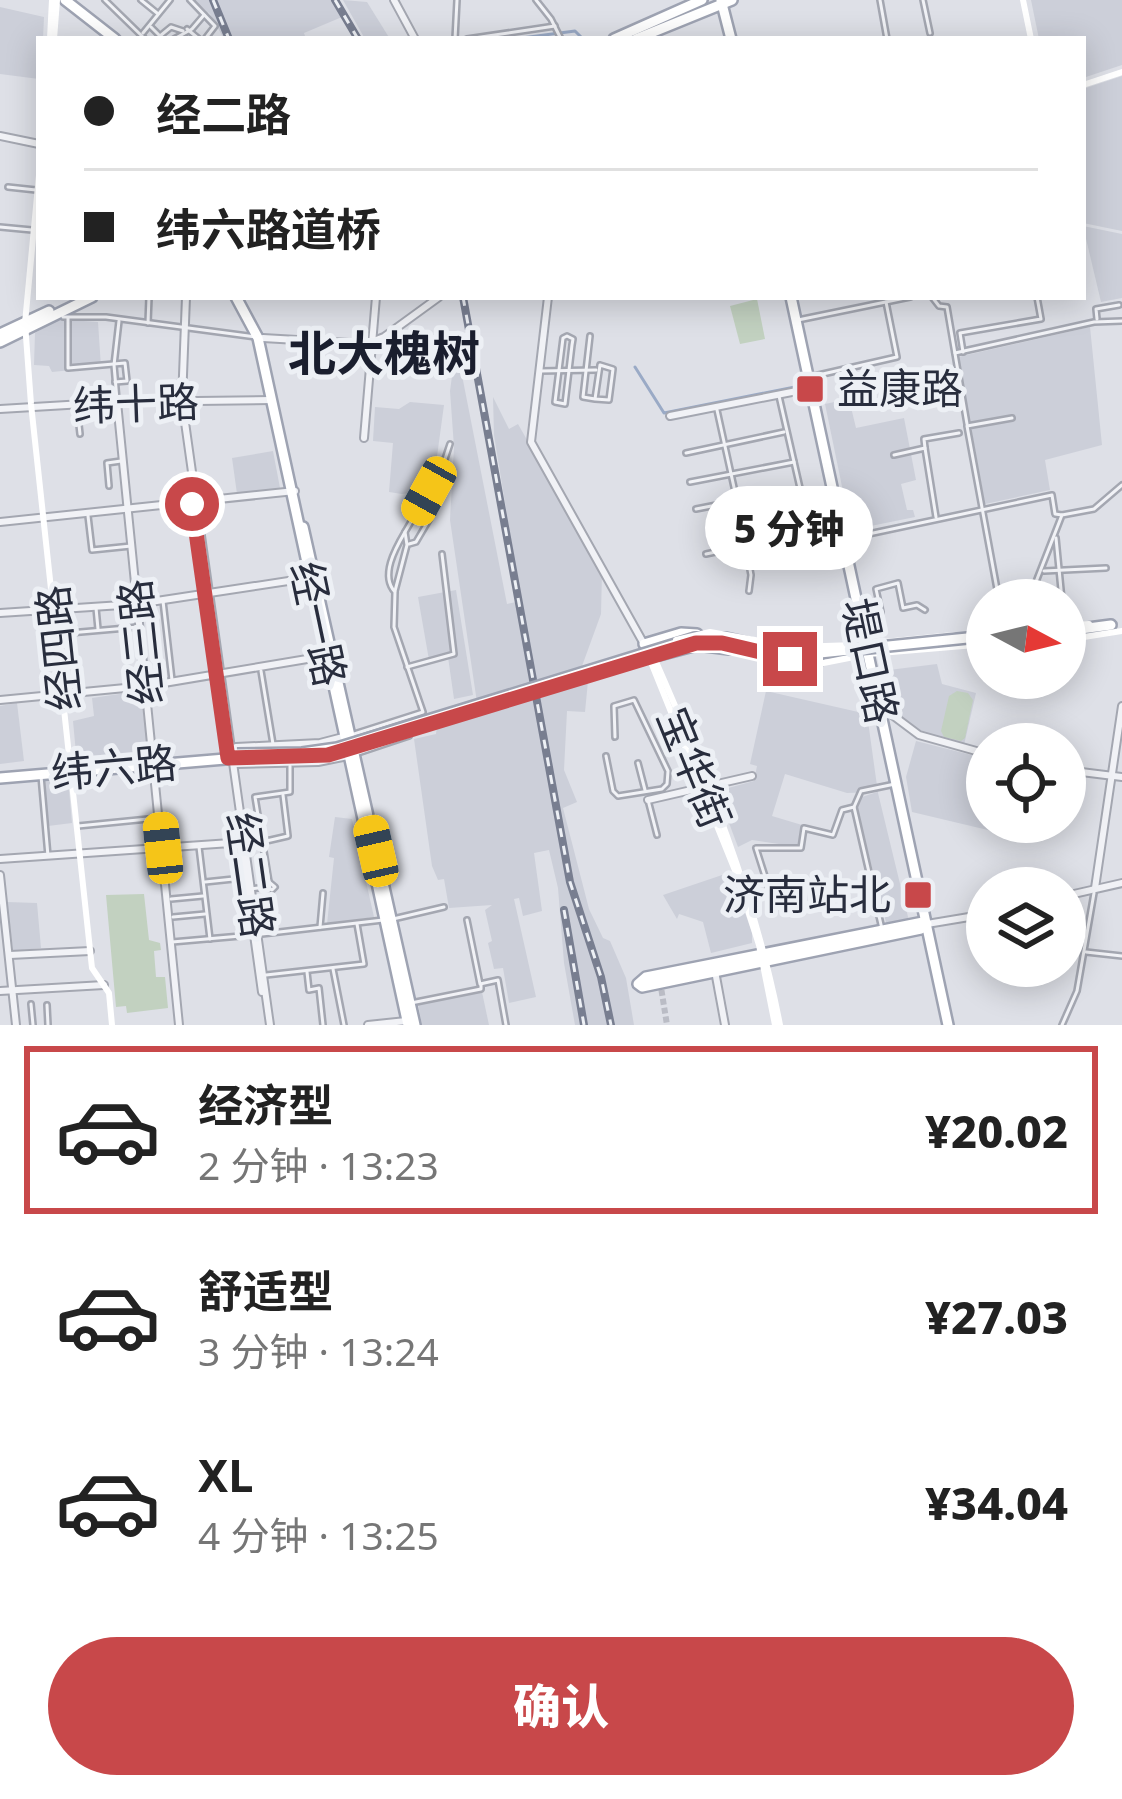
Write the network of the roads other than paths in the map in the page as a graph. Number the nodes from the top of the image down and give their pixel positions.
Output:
1 (62, 0) edge
2 (105, 0) edge
3 (141, 0) edge
4 (170, 0) edge
5 (190, 0) edge
6 (394, 0) edge
7 (457, 0) edge
8 (536, 0) edge
9 (702, 0) edge
10 (880, 0) edge
11 (923, 0) edge
12 (1023, 0) edge
13 (726, 1) edge
14 (205, 14) junction
15 (158, 15) junction
16 (149, 26) junction
17 (556, 28) junction
18 (185, 30) junction
19 (930, 33) dead end
20 (53, 36) edge
21 (114, 36) edge
22 (142, 36) edge
23 (144, 36) edge
24 (178, 36) edge
25 (196, 36) edge
26 (205, 36) edge
27 (414, 36) edge
28 (455, 36) edge
29 (491, 36) edge
30 (559, 36) edge
31 (621, 36) edge
32 (643, 36) edge
33 (732, 36) edge
34 (886, 36) edge
35 (1030, 36) edge
36 (1122, 72) edge
37 (1086, 85) edge
38 (0, 136) edge
39 (36, 143) edge
40 (8, 187) dead end
41 (36, 190) edge
42 (0, 227) edge
43 (36, 230) edge
44 (36, 239) edge
45 (71, 300) edge
46 (86, 300) edge
47 (149, 300) edge
48 (185, 300) edge
49 (242, 300) edge
50 (376, 300) edge
51 (435, 300) edge
52 (548, 300) edge
53 (790, 300) edge
54 (790, 300) edge
55 (896, 300) edge
56 (935, 300) edge
57 (1038, 300) edge
58 (886, 302) junction
59 (1118, 305) dead end
60 (68, 316) junction
61 (51, 317) junction
62 (796, 320) junction
63 (1122, 320) edge
64 (119, 321) junction
65 (1097, 321) junction
66 (148, 323) junction
67 (26, 326) junction
68 (183, 328) junction
69 (590, 336) dead end
70 (0, 338) edge
71 (261, 338) junction
72 (372, 342) junction
73 (963, 352) junction
74 (955, 353) junction
75 (114, 365) junction
76 (569, 369) junction
77 (586, 369) junction
78 (598, 370) junction
79 (539, 371) junction
80 (559, 372) junction
81 (116, 382) junction
82 (808, 383) junction
83 (779, 395) junction
84 (595, 399) junction
85 (272, 400) junction
86 (181, 401) junction
87 (117, 402) junction
88 (76, 406) junction
89 (716, 407) junction
90 (32, 409) junction
91 (0, 410) edge
92 (670, 416) dead end
93 (1012, 418) dead end
94 (968, 426) junction
95 (787, 431) junction
96 (80, 434) dead end
97 (959, 434) dead end
98 (364, 438) dead end
99 (450, 444) dead end
100 (725, 446) junction
101 (925, 448) junction
102 (686, 453) dead end
103 (894, 455) dead end
104 (122, 461) junction
105 (794, 462) junction
106 (731, 475) junction
107 (690, 482) dead end
108 (1122, 485) edge
109 (109, 486) dead end
110 (292, 492) junction
111 (737, 501) junction
112 (193, 504) junction
113 (833, 506) junction
114 (696, 509) dead end
115 (981, 509) junction
116 (127, 510) junction
117 (433, 513) dead end
118 (806, 513) junction
119 (88, 514) junction
120 (1062, 515) junction
121 (45, 518) junction
122 (937, 519) junction
123 (0, 522) edge
124 (835, 527) junction
125 (405, 532) junction
126 (1055, 536) junction
127 (843, 539) junction
128 (407, 545) junction
129 (131, 546) junction
130 (745, 548) junction
131 (442, 554) dead end
132 (706, 554) dead end
133 (1106, 568) dead end
134 (1043, 571) junction
135 (1060, 572) junction
136 (308, 578) junction
137 (995, 579) edge
138 (1039, 579) edge
139 (1060, 579) edge
140 (749, 591) dead end
141 (395, 592) junction
142 (207, 595) junction
143 (163, 601) junction
144 (137, 604) junction
145 (96, 607) junction
146 (56, 609) junction
147 (925, 610) dead end
148 (0, 613) edge
149 (860, 617) junction
150 (140, 626) junction
151 (1116, 628) edge
152 (98, 630) junction
153 (1086, 631) edge
154 (58, 634) junction
155 (966, 641) edge
156 (966, 641) edge
157 (644, 644) junction
158 (862, 650) junction
159 (658, 652) junction
160 (325, 656) junction
161 (260, 667) junction
162 (406, 667) junction
163 (219, 674) junction
164 (172, 682) junction
165 (146, 686) junction
166 (64, 696) junction
167 (0, 700) edge
168 (1122, 706) edge
169 (884, 708) dead end
170 (405, 720) junction
171 (346, 736) junction
172 (615, 737) dead end
173 (273, 746) junction
174 (966, 748) edge
175 (232, 756) junction
176 (350, 756) junction
177 (606, 756) dead end
178 (154, 762) junction
179 (638, 763) dead end
180 (290, 764) junction
181 (72, 770) junction
182 (1086, 773) edge
183 (40, 774) junction
184 (0, 775) edge
185 (752, 776) dead end
186 (1118, 777) edge
187 (895, 784) junction
188 (705, 788) junction
189 (283, 792) junction
190 (647, 796) junction
191 (854, 807) junction
192 (159, 818) junction
193 (78, 826) junction
194 (657, 835) dead end
195 (243, 842) junction
196 (261, 842) junction
197 (199, 846) junction
198 (163, 848) junction
199 (81, 854) junction
200 (48, 856) junction
201 (0, 859) edge
202 (0, 875) edge
203 (246, 878) junction
204 (203, 882) junction
205 (1122, 883) edge
206 (1095, 888) junction
207 (250, 889) junction
208 (1086, 890) edge
209 (323, 893) dead end
210 (205, 896) junction
211 (750, 898) junction
212 (167, 899) junction
213 (444, 908) dead end
214 (207, 914) junction
215 (168, 918) junction
216 (966, 918) edge
217 (388, 920) junction
218 (467, 920) dead end
219 (357, 924) junction
220 (925, 925) junction
221 (320, 928) junction
222 (883, 931) junction
223 (257, 935) junction
224 (210, 940) junction
225 (1086, 940) edge
226 (170, 943) junction
227 (90, 951) junction
228 (1086, 952) edge
229 (4, 955) edge
230 (1122, 956) edge
231 (762, 957) junction
232 (332, 968) junction
233 (714, 969) junction
234 (307, 970) junction
235 (265, 975) junction
236 (480, 984) junction
237 (106, 985) junction
238 (1078, 987) edge
239 (0, 991) edge
240 (12, 991) junction
241 (31, 1004) dead end
242 (410, 1004) junction
243 (47, 1005) dead end
244 (410, 1024) edge
245 (16, 1025) edge
246 (33, 1025) edge
247 (48, 1025) edge
248 (112, 1025) edge
249 (178, 1025) edge
250 (269, 1025) edge
251 (323, 1025) edge
252 (344, 1025) edge
253 (368, 1025) edge
254 (506, 1025) edge
255 (724, 1025) edge
256 (777, 1025) edge
257 (946, 1025) edge
258 (1061, 1025) edge

1 - 20 main road
1 - 21 main road
2 - 22 street
3 - 15 street
4 - 15 street
5 - 14 street
6 - 27 street
7 - 28 street
8 - 17 street
9 - 31 main road
10 - 34 street
11 - 19 street
12 - 35 main road
13 - 32 main road
13 - 33 main road
14 - 18 street
14 - 26 street
15 - 16 street
16 - 18 street
16 - 23 street
17 - 29 street
17 - 30 street
18 - 24 street
18 - 25 street
36 - 37 main road
38 - 39 street
40 - 41 street
42 - 43 street
44 - 67 main road, 经四路
45 - 67 main road
46 - 61 main road
47 - 66 street
48 - 68 street, 经二路
49 - 71 main road, 经一路
50 - 72 street
51 - 72 street
52 - 79 street
53 - 62 main road, 堤口路
54 - 82 main road, 堤口路
55 - 58 street
56 - 74 street
57 - 73 street
58 - 62 street
58 - 82 street
59 - 65 street
60 - 61 street
60 - 64 street
60 - 75 street
61 - 67 main road
62 - 82 main road, 堤口路
63 - 65 street
64 - 66 street
64 - 75 street
65 - 73 street
66 - 68 street
67 - 70 main road
67 - 90 main road, 经四路
68 - 71 street
68 - 86 street, 经二路
69 - 77 street
71 - 72 street
71 - 85 main road, 经一路
71 - 110 main road, 经一路
72 - 98 street
73 - 74 street
74 - 94 street
75 - 81 street
75 - 81 street
76 - 77 street
76 - 80 street
76 - 80 street
76 - 80 street
77 - 78 street
77 - 84 street
78 - 84 street
78 - 84 street
79 - 80 street
79 - 157 street, 宝华街
81 - 87 street
82 - 83 street
82 - 113 main road, 堤口路
82 - 127 main road, 堤口路
83 - 89 street
83 - 95 street
85 - 86 street, 纬十路
85 - 110 main road, 经一路
86 - 87 street, 纬十路
86 - 112 street, 经二路
87 - 88 street, 纬十路
87 - 104 street, 经三路
88 - 90 street, 纬十路
88 - 96 street
89 - 92 street
89 - 100 street
90 - 91 street, 纬十路
90 - 121 main road, 经四路
93 - 94 street
94 - 115 street
95 - 100 street
95 - 105 street
97 - 101 street
99 - 125 street
100 - 102 street
100 - 106 street
101 - 103 street
101 - 122 street
104 - 109 street
104 - 116 street, 经三路
105 - 106 street
105 - 118 street
106 - 107 street
106 - 111 street
108 - 120 street
110 - 112 street
110 - 136 main road, 经一路
110 - 171 main road, 经一路
111 - 114 street
111 - 118 street
111 - 130 street
112 - 116 street
112 - 142 street, 经二路
113 - 118 street
113 - 124 main road, 堤口路
115 - 120 street
115 - 122 street
115 - 137 street
116 - 119 street
116 - 129 street, 经三路
117 - 128 street
119 - 121 street
119 - 129 street
120 - 126 street
121 - 123 street
121 - 146 main road, 经四路
122 - 127 street
124 - 130 street
124 - 158 main road, 堤口路
125 - 128 street
125 - 141 street
126 - 134 street
126 - 135 street
127 - 149 main road, 堤口路
128 - 141 street
129 - 144 street, 经三路
130 - 132 street
130 - 140 street
131 - 162 street
133 - 135 street
134 - 135 street
134 - 138 street
135 - 139 street
136 - 142 street
136 - 160 main road, 经一路
141 - 162 street
142 - 143 street
142 - 163 street, 经二路
143 - 144 street
143 - 164 street
144 - 145 street
144 - 150 street, 经三路
145 - 146 street
145 - 152 street
146 - 148 street
146 - 154 main road, 经四路
147 - 149 street
149 - 158 main road, 堤口路
150 - 152 street
150 - 165 street, 经三路
151 - 153 main road
152 - 154 street
154 - 166 main road, 经四路
155 - 158 main road
156 - 159 main road, bridge
157 - 158 main road
157 - 159 main road, 宝华街
158 - 159 main road
158 - 187 main road, 堤口路
159 - 175 main road, bridge
159 - 188 main road, 宝华街
160 - 161 street
160 - 171 main road, 经一路
161 - 163 street
161 - 173 street
162 - 170 street
163 - 164 street
163 - 175 street, 经二路
164 - 165 street
165 - 166 street
165 - 178 street, 经三路
166 - 167 street
166 - 181 main road, 经四路
168 - 186 street
169 - 174 street
170 - 171 street
170 - 176 street
171 - 173 street, 纬六路
171 - 176 main road, 经一路
172 - 190 street
173 - 175 street, 纬六路
175 - 178 main road, 纬六路
175 - 180 street, 纬六路
175 - 195 street, 经二路
176 - 180 street, 纬六路
176 - 217 main road, 经一路
177 - 190 street
178 - 181 main road, 纬六路
178 - 192 street, 经三路
179 - 190 street
180 - 189 street
181 - 183 main road, 纬六路
181 - 184 main road, 纬六路
181 - 193 main road, 经四路
182 - 186 street
183 - 184 main road, 纬六路
183 - 200 street
185 - 188 street
186 - 206 street
187 - 191 street
187 - 220 main road, 堤口路
188 - 190 street
188 - 211 main road, 宝华街
188 - 231 main road, 宝华街
189 - 196 street
189 - 196 street
190 - 194 street
191 - 211 street
191 - 222 street
192 - 193 street
192 - 198 street, 经三路
193 - 199 main road, 经四路
195 - 197 street
195 - 203 street, 经二路
195 - 207 street, 经二路
196 - 207 street
197 - 198 street
197 - 204 street
198 - 199 street
198 - 212 street, 经三路
199 - 200 street
199 - 227 main road, 经四路
200 - 201 street
202 - 229 street
203 - 204 street
203 - 207 street, 经二路
204 - 210 street
205 - 206 street
206 - 208 street
206 - 225 street
207 - 223 street, 经二路
209 - 221 street
210 - 212 street
210 - 214 street
211 - 231 main road, 宝华街
212 - 215 street, 经三路
213 - 217 street
214 - 215 street
214 - 224 street
215 - 226 street, 经三路
216 - 220 street
217 - 219 street
217 - 242 main road, 经一路
217 - 244 main road, 经一路
218 - 236 street
219 - 221 street
219 - 232 street
220 - 222 main road
220 - 231 main road
220 - 257 main road, 堤口路
221 - 223 street
222 - 231 main road
223 - 224 street
223 - 235 street, 经二路
223 - 250 street, 经二路
224 - 226 street
226 - 249 street, 经三路
227 - 229 street
227 - 237 main road, 经四路
228 - 230 street
229 - 240 street
231 - 233 main road
231 - 233 main road
231 - 256 main road
232 - 234 street
232 - 252 street
233 - 255 street
234 - 235 street
234 - 251 street
235 - 250 street, 经二路
236 - 242 street
236 - 254 street
237 - 240 street
237 - 248 main road, 经四路
238 - 258 street
239 - 240 street
240 - 245 street
241 - 246 street
242 - 244 main road, 经一路
243 - 247 street
244 - 253 street

